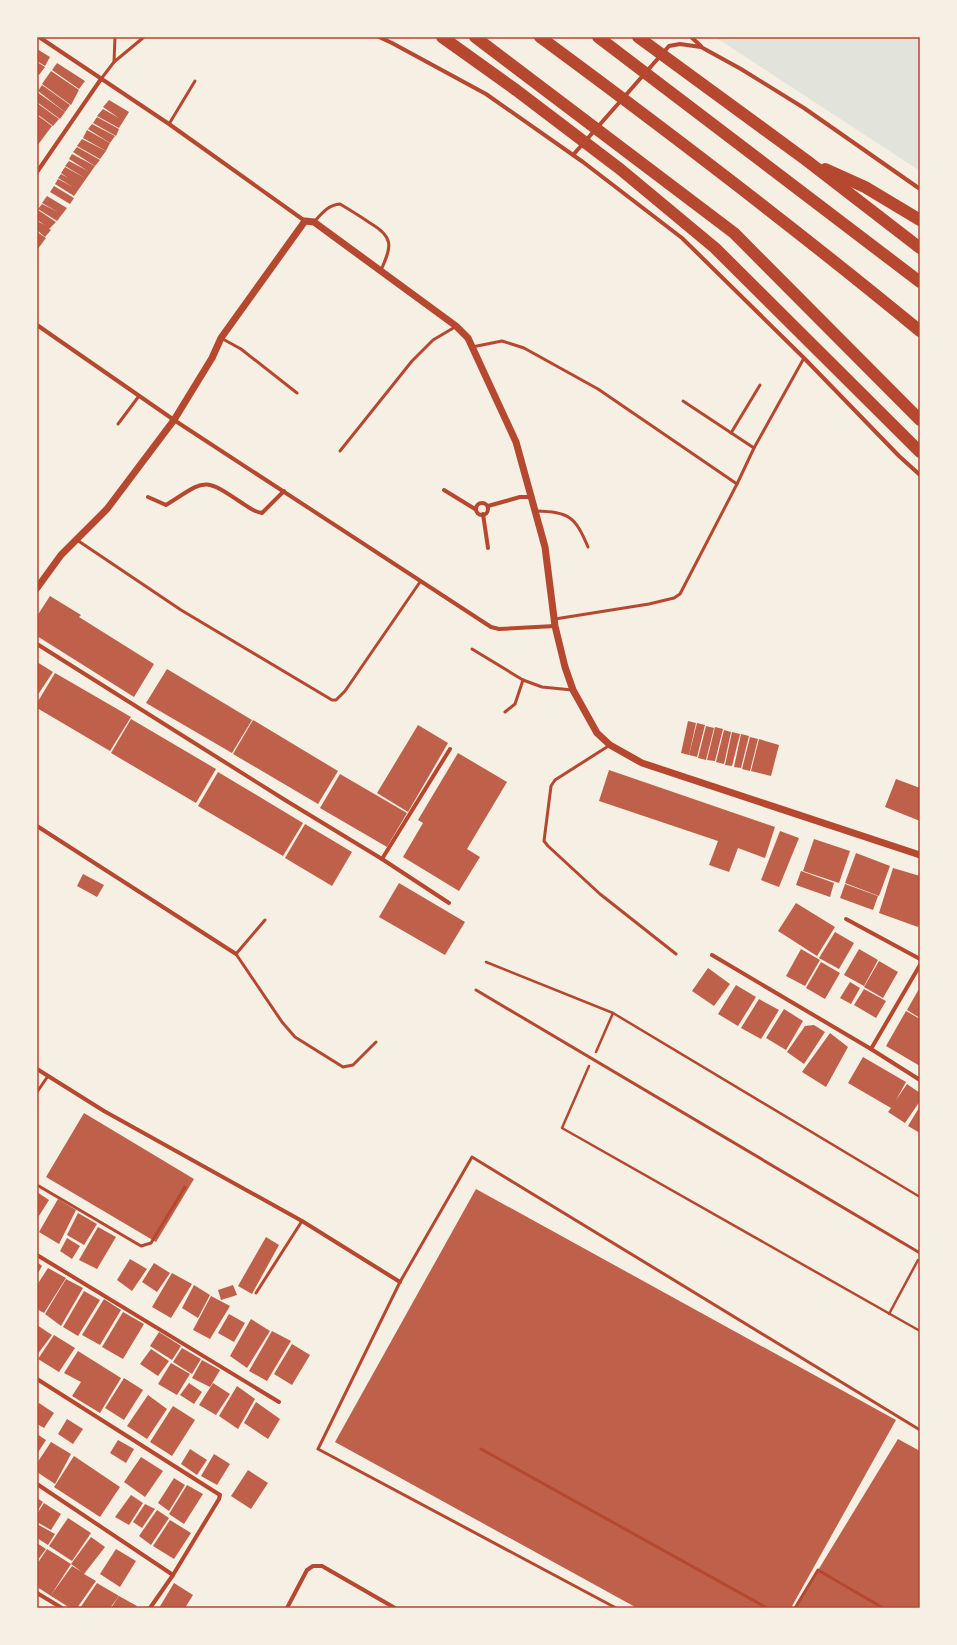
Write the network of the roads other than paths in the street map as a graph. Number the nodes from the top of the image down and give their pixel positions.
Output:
1 (39, 37) edge
2 (115, 37) edge
3 (144, 37) edge
4 (379, 37) edge
5 (442, 37) edge
6 (475, 37) edge
7 (540, 37) edge
8 (598, 37) edge
9 (638, 37) edge
10 (691, 37) edge
11 (701, 46) junction
12 (114, 62) junction
13 (101, 79) junction
14 (194, 81) dead end
15 (169, 124) junction
16 (573, 155) junction
17 (806, 160) junction
18 (37, 172) edge
19 (920, 189) edge
20 (920, 220) edge
21 (305, 221) junction
22 (314, 222) junction
23 (920, 248) edge
24 (380, 271) junction
25 (920, 282) edge
26 (37, 325) edge
27 (456, 326) junction
28 (920, 331) edge
29 (221, 338) junction
30 (472, 347) junction
31 (804, 358) junction
32 (760, 385) dead end
33 (297, 393) dead end
34 (139, 396) junction
35 (683, 401) dead end
36 (174, 420) junction
37 (920, 420) edge
38 (118, 424) dead end
39 (731, 433) junction
40 (754, 448) junction
41 (340, 451) dead end
42 (920, 452) edge
43 (920, 475) edge
44 (737, 484) junction
45 (444, 490) dead end
46 (284, 491) junction
47 (148, 497) dead end
48 (532, 497) junction
49 (488, 506) junction
50 (475, 509) junction
51 (536, 511) junction
52 (483, 514) junction
53 (76, 539) junction
54 (588, 547) dead end
55 (488, 548) dead end
56 (420, 582) junction
57 (37, 588) edge
58 (555, 623) junction
59 (37, 644) edge
60 (472, 649) dead end
61 (523, 680) junction
62 (573, 690) junction
63 (505, 712) dead end
64 (610, 746) junction
65 (450, 749) dead end
66 (37, 826) edge
67 (920, 855) edge
68 (382, 858) junction
69 (449, 903) dead end
70 (846, 918) dead end
71 (265, 920) dead end
72 (236, 954) junction
73 (676, 954) dead end
74 (712, 955) dead end
75 (920, 959) edge
76 (920, 965) edge
77 (476, 990) dead end
78 (376, 1042) dead end
79 (871, 1049) junction
80 (37, 1069) edge
81 (48, 1076) junction
82 (920, 1080) edge
83 (37, 1092) edge
84 (37, 1185) edge
85 (186, 1187) dead end
86 (302, 1221) junction
87 (920, 1254) edge
88 (37, 1255) edge
89 (400, 1282) junction
90 (256, 1293) dead end
91 (37, 1379) edge
92 (279, 1402) dead end
93 (920, 1430) edge
94 (481, 1449) dead end
95 (37, 1484) edge
96 (173, 1575) junction
97 (37, 1593) edge
98 (62, 1608) edge
99 (150, 1608) edge
100 (286, 1608) edge
101 (395, 1608) edge
102 (616, 1608) edge
103 (767, 1608) edge
104 (795, 1608) edge
105 (883, 1608) edge

1 - 13 street
2 - 12 lane
3 - 12 lane
4 - 16 street
5 - 42 highway
6 - 37 highway
7 - 28 highway
8 - 25 highway
9 - 17 highway
10 - 11 street
11 - 16 street
11 - 19 street
12 - 13 lane
13 - 15 street
13 - 18 street
14 - 15 lane
15 - 21 street
16 - 31 street
17 - 20 highway
17 - 23 highway
21 - 22 street
21 - 29 street
22 - 24 street
22 - 24 lane
24 - 27 street
26 - 34 street
27 - 30 street
27 - 41 lane
29 - 33 lane
29 - 36 street
30 - 44 lane
30 - 48 street
31 - 40 lane
31 - 43 street
32 - 39 lane
34 - 36 street
34 - 38 lane
35 - 39 lane
36 - 46 street
36 - 53 street
39 - 40 lane
40 - 44 lane
44 - 58 lane
45 - 50 street
46 - 47 street
46 - 56 street
48 - 49 street
48 - 51 street
49 - 50 street
49 - 52 street
50 - 52 street
51 - 54 lane
51 - 58 street
52 - 55 street
53 - 56 lane
53 - 57 street
56 - 58 street
58 - 62 street
59 - 68 street
60 - 61 lane
61 - 62 lane
61 - 63 lane
62 - 64 street
64 - 67 street
64 - 73 lane
65 - 68 street
66 - 72 street
68 - 69 street
70 - 75 street
71 - 72 lane
72 - 78 lane
74 - 79 street
76 - 79 street
77 - 87 lane
79 - 82 street
80 - 81 street
81 - 83 lane
81 - 86 street
84 - 85 lane
86 - 89 street
86 - 90 lane
88 - 92 street
89 - 93 lane
89 - 102 lane
91 - 96 street
94 - 103 lane
95 - 96 street
96 - 99 street
97 - 98 street
100 - 101 street
104 - 105 lane

